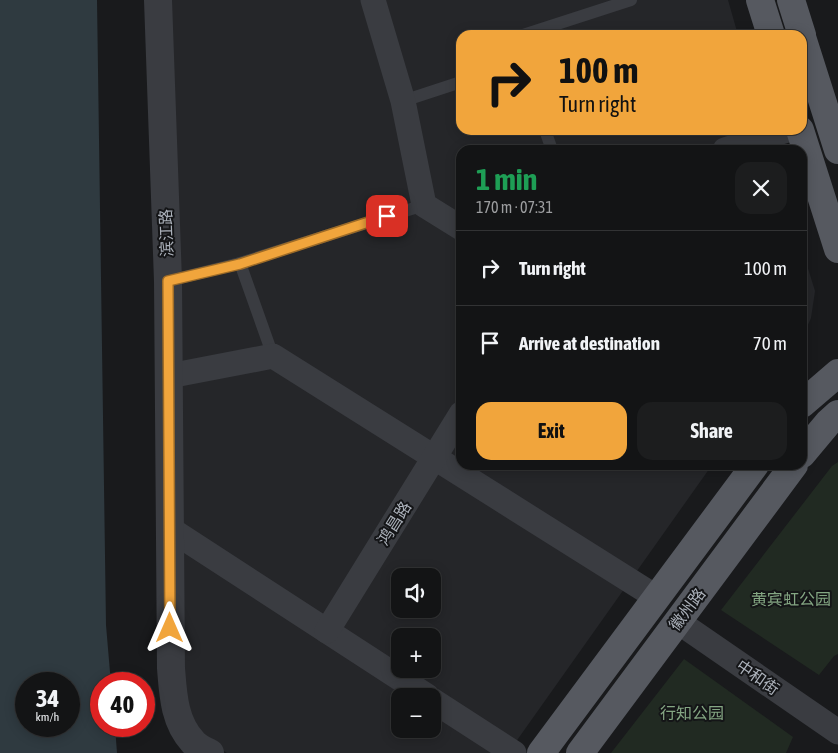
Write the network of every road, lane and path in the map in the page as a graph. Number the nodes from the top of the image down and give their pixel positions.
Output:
1 (158, 0) edge
2 (372, 0) edge
3 (631, 0) edge
4 (760, 0) edge
5 (791, 0) edge
6 (538, 30) edge
7 (769, 30) edge
8 (800, 30) edge
9 (807, 52) edge
10 (456, 84) edge
11 (403, 101) junction
12 (772, 135) edge
13 (740, 145) edge
14 (838, 150) edge
15 (807, 152) edge
16 (424, 205) junction
17 (456, 225) edge
18 (838, 249) edge
19 (240, 264) junction
20 (168, 281) junction
21 (273, 356) junction
22 (838, 373) edge
23 (169, 376) junction
24 (807, 400) edge
25 (838, 414) edge
26 (456, 422) edge
27 (807, 448) edge
28 (434, 458) junction
29 (751, 470) edge
30 (790, 470) edge
31 (170, 529) junction
32 (656, 597) junction
33 (678, 621) junction
34 (327, 631) junction
35 (415, 688) edge
36 (441, 706) edge
37 (838, 732) edge
38 (210, 753) edge
39 (514, 753) edge
40 (541, 753) edge
41 (580, 753) edge

1 - 20 street, 滨江路
2 - 11 street
3 - 6 lane
4 - 7 main road
5 - 8 main road
9 - 14 main road
10 - 11 lane
11 - 16 street
12 - 13 street
15 - 18 main road
16 - 17 street
16 - 19 lane
19 - 20 lane
19 - 21 lane
20 - 23 street, 滨江路
21 - 23 street
21 - 28 street
22 - 24 main road
23 - 31 street, 滨江路
25 - 27 main road
26 - 28 street, 鸿昌路
28 - 32 street
28 - 34 street, 鸿昌路
29 - 32 main road, 徽州路
30 - 33 main road, 徽州路
31 - 34 street
31 - 38 street, 滨江路
32 - 40 main road, 徽州路
33 - 37 street, 中和街
33 - 41 main road, 徽州路
34 - 35 street
36 - 39 street

